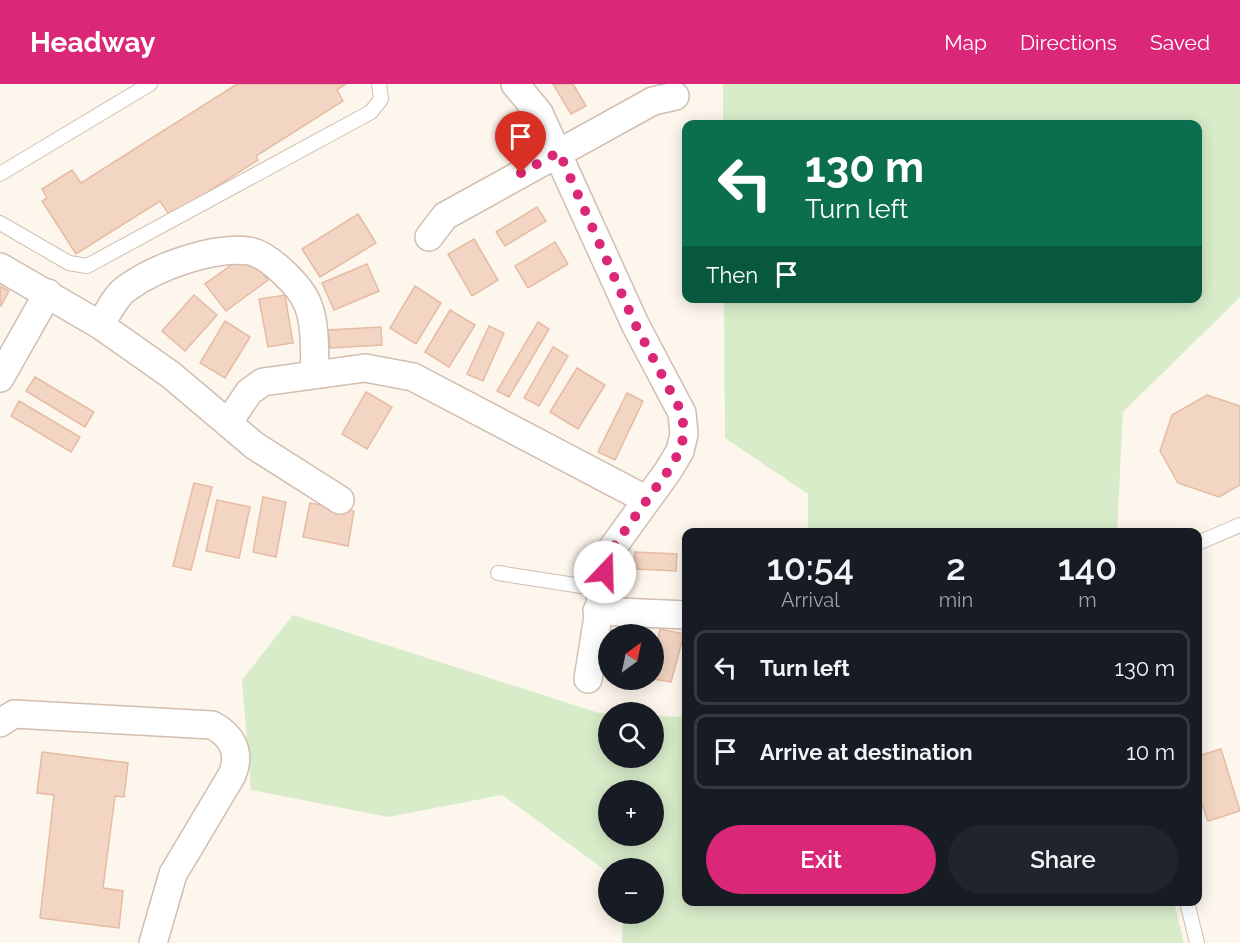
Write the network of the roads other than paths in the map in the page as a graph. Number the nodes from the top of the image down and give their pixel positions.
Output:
1 (150, 84) edge
2 (379, 84) edge
3 (515, 84) edge
4 (675, 96) dead end
5 (559, 152) junction
6 (0, 174) edge
7 (0, 223) edge
8 (429, 237) dead end
9 (0, 267) edge
10 (48, 293) junction
11 (100, 325) junction
12 (315, 373) junction
13 (0, 378) edge
14 (228, 423) junction
15 (340, 500) dead end
16 (647, 500) junction
17 (1240, 525) edge
18 (1202, 541) edge
19 (498, 573) dead end
20 (599, 600) junction
21 (682, 614) edge
22 (588, 679) dead end
23 (0, 723) edge
24 (1188, 906) edge
25 (153, 943) edge
26 (1197, 943) edge

1 - 6 lane
2 - 7 lane
3 - 5 street
4 - 5 street
5 - 8 street
5 - 16 street
9 - 10 street
10 - 11 street
10 - 13 street
11 - 12 street
11 - 14 street
12 - 14 street
12 - 16 street
14 - 15 street
16 - 20 street
17 - 18 lane
19 - 20 lane
20 - 21 street
20 - 22 street
23 - 25 street
24 - 26 lane

